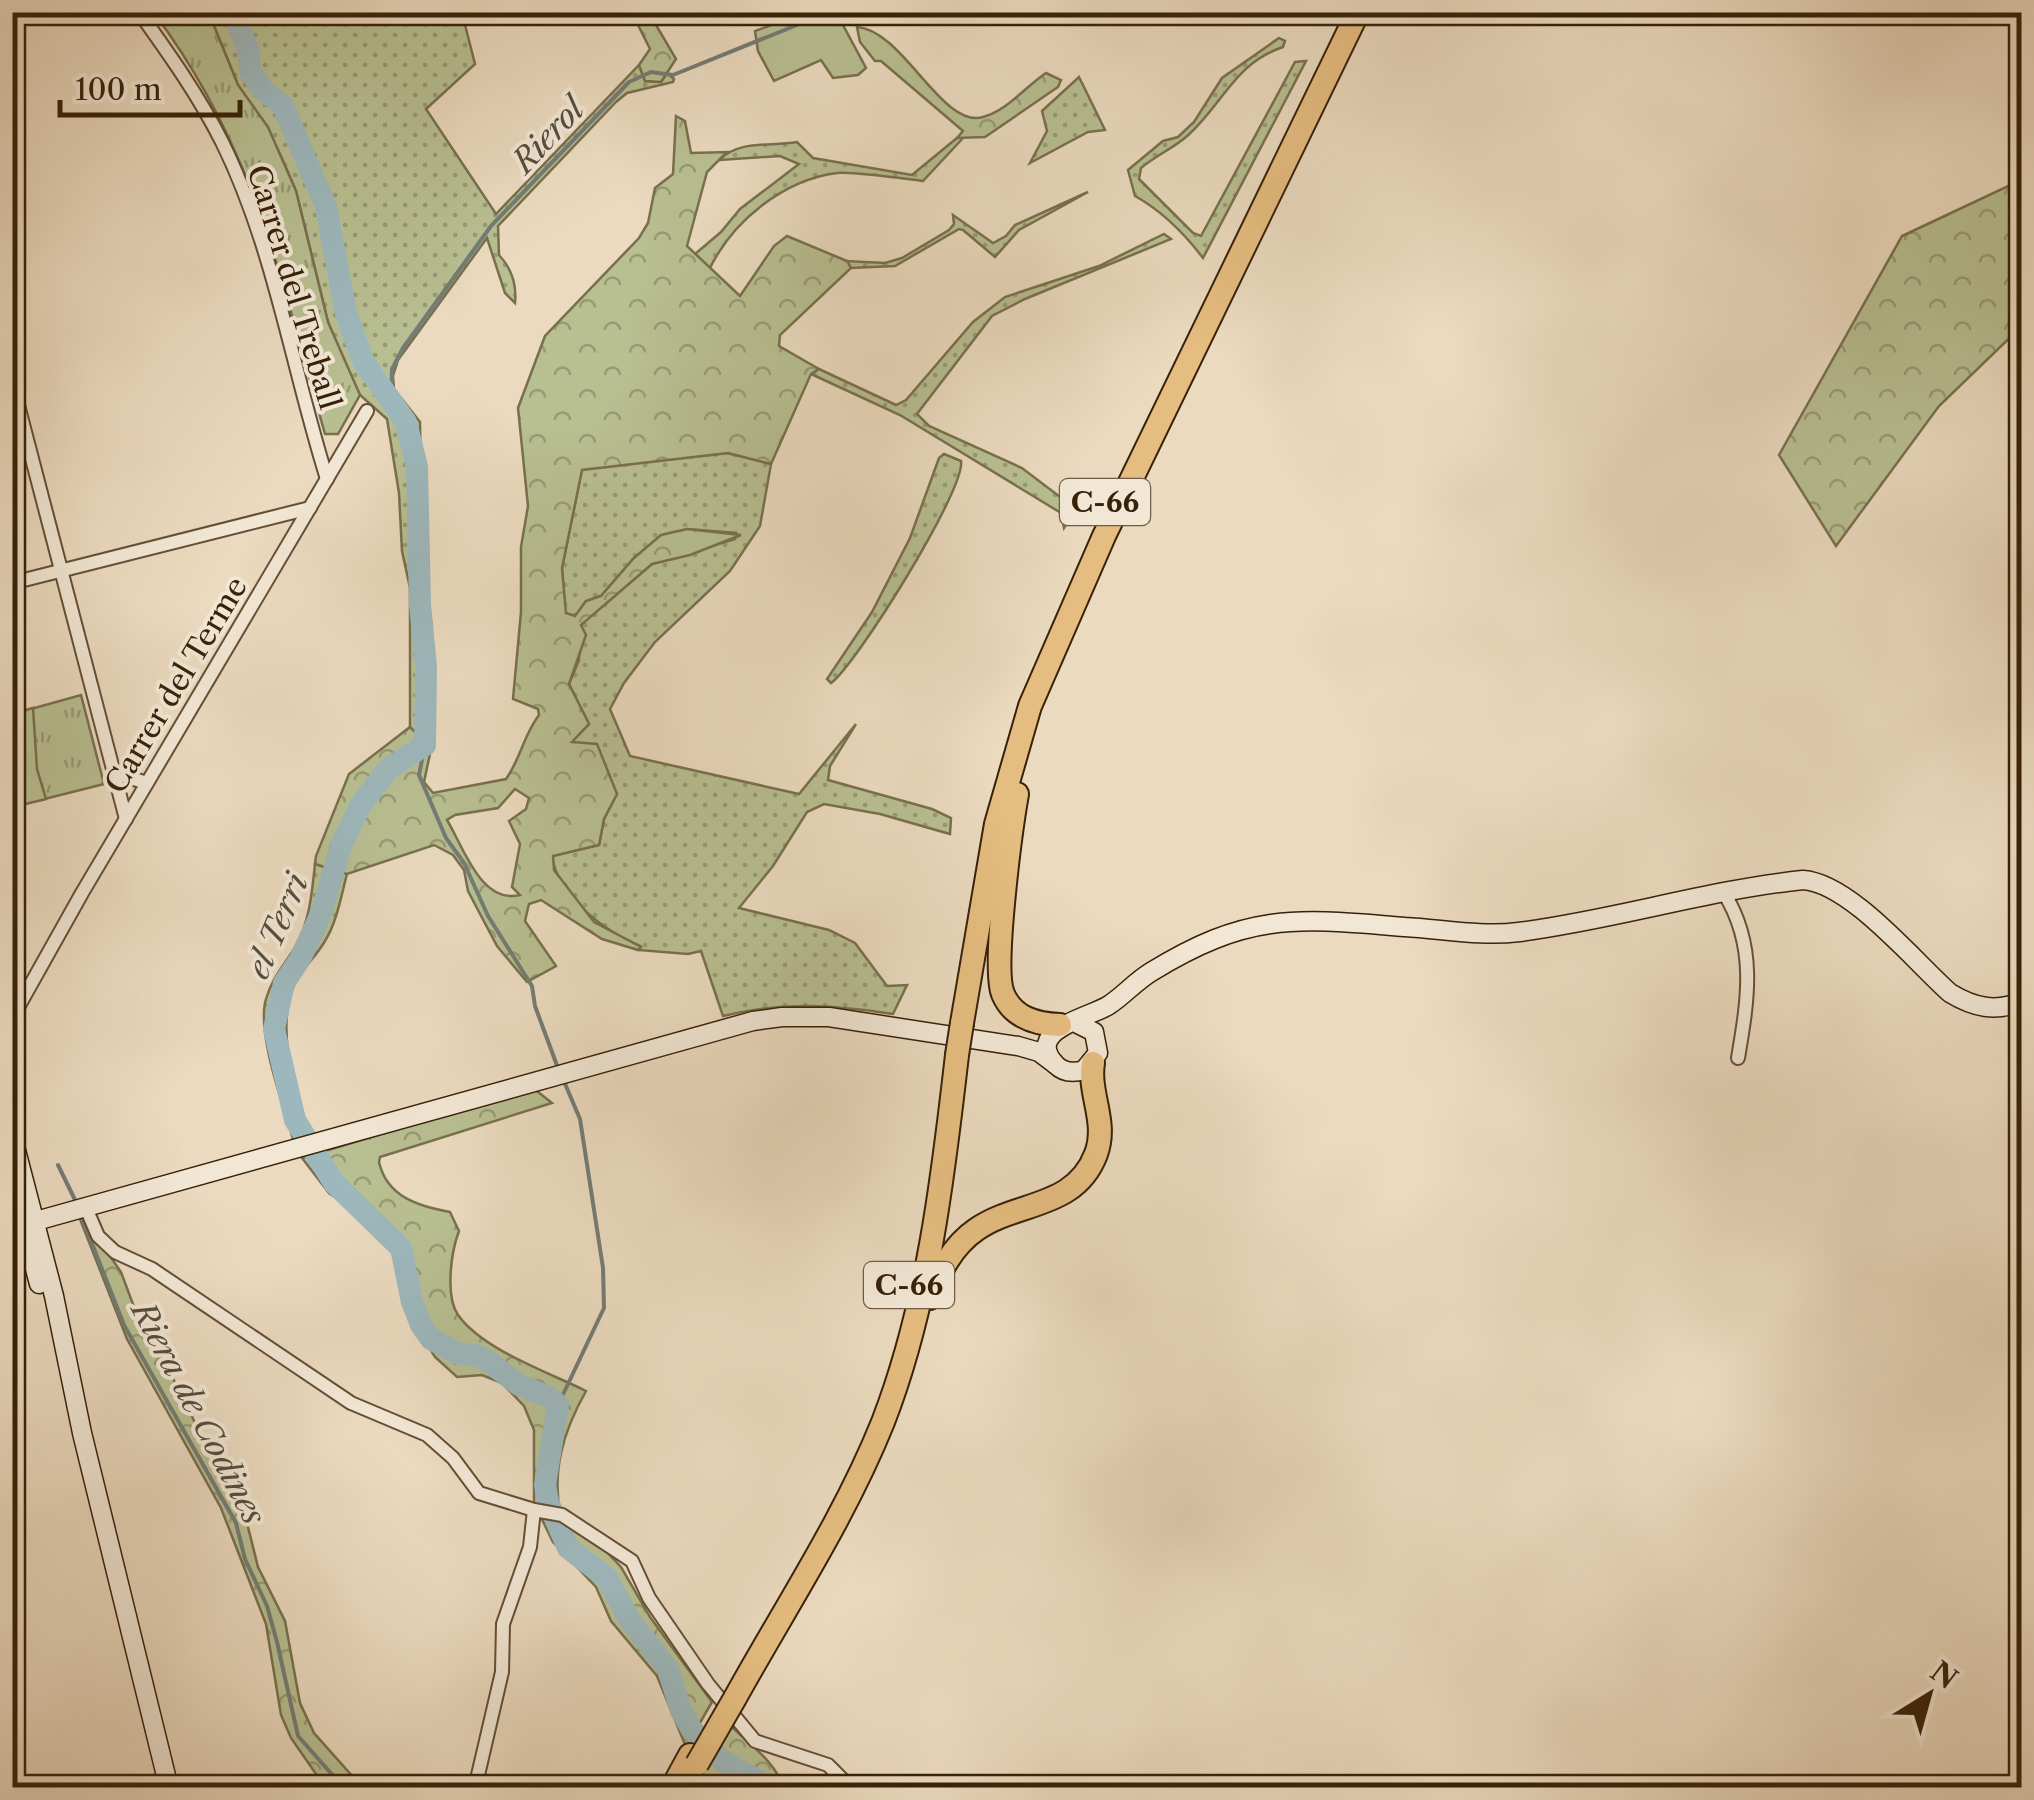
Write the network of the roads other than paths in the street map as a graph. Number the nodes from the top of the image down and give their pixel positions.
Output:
1 (139, 12) edge
2 (1344, 12) edge
3 (1358, 12) edge
4 (12, 382) edge
5 (368, 412) dead end
6 (327, 480) junction
7 (310, 508) junction
8 (269, 520) junction
9 (294, 536) junction
10 (62, 570) junction
11 (12, 583) edge
12 (1030, 706) junction
13 (114, 772) junction
14 (147, 784) junction
15 (126, 819) junction
16 (1724, 894) junction
17 (29, 984) junction
18 (12, 998) edge
19 (2022, 1001) edge
20 (1113, 1002) junction
21 (12, 1018) edge
22 (957, 1022) junction
23 (1062, 1028) junction
24 (1098, 1038) junction
25 (1018, 1046) junction
26 (952, 1054) junction
27 (1738, 1058) dead end
28 (1093, 1063) junction
29 (1056, 1065) junction
30 (12, 1135) edge
31 (12, 1157) edge
32 (16, 1178) edge
33 (86, 1208) junction
34 (39, 1222) junction
35 (48, 1318) junction
36 (910, 1342) junction
37 (82, 1433) junction
38 (534, 1510) junction
39 (731, 1693) junction
40 (694, 1760) junction
41 (169, 1788) edge
42 (475, 1788) edge
43 (672, 1788) edge
44 (684, 1788) edge
45 (852, 1788) edge

1 - 6 street, Carrer del Treball
2 - 22 highway, C-66
3 - 12 highway, C-66
4 - 10 street
5 - 6 street, Carrer del Terme
6 - 7 street, Carrer del Terme
7 - 8 street
7 - 9 street, Carrer del Terme
8 - 9 street
8 - 10 street
9 - 14 street, Carrer del Terme
10 - 11 street
10 - 13 street
12 - 22 highway, C-66
12 - 23 highway
13 - 14 street
13 - 15 street
14 - 15 street, Carrer del Terme
15 - 17 street, Carrer del Terme
16 - 19 main road
16 - 20 main road
16 - 27 street
17 - 18 street
17 - 21 street, Carrer del Terme
20 - 23 main road
20 - 24 main road
22 - 26 highway, C-66
23 - 24 main road
23 - 25 main road
23 - 29 main road
24 - 28 main road
25 - 29 main road
25 - 33 main road
26 - 36 highway, C-66
26 - 39 highway, C-66
28 - 29 main road
28 - 36 highway
30 - 32 main road
31 - 32 main road
32 - 34 main road
32 - 35 main road
33 - 34 main road
33 - 38 street
34 - 35 main road
34 - 37 main road
35 - 37 main road
36 - 39 highway, C-66
37 - 41 main road
38 - 42 street
38 - 45 street
39 - 40 highway, C-66
40 - 43 highway, C-66
40 - 44 highway

